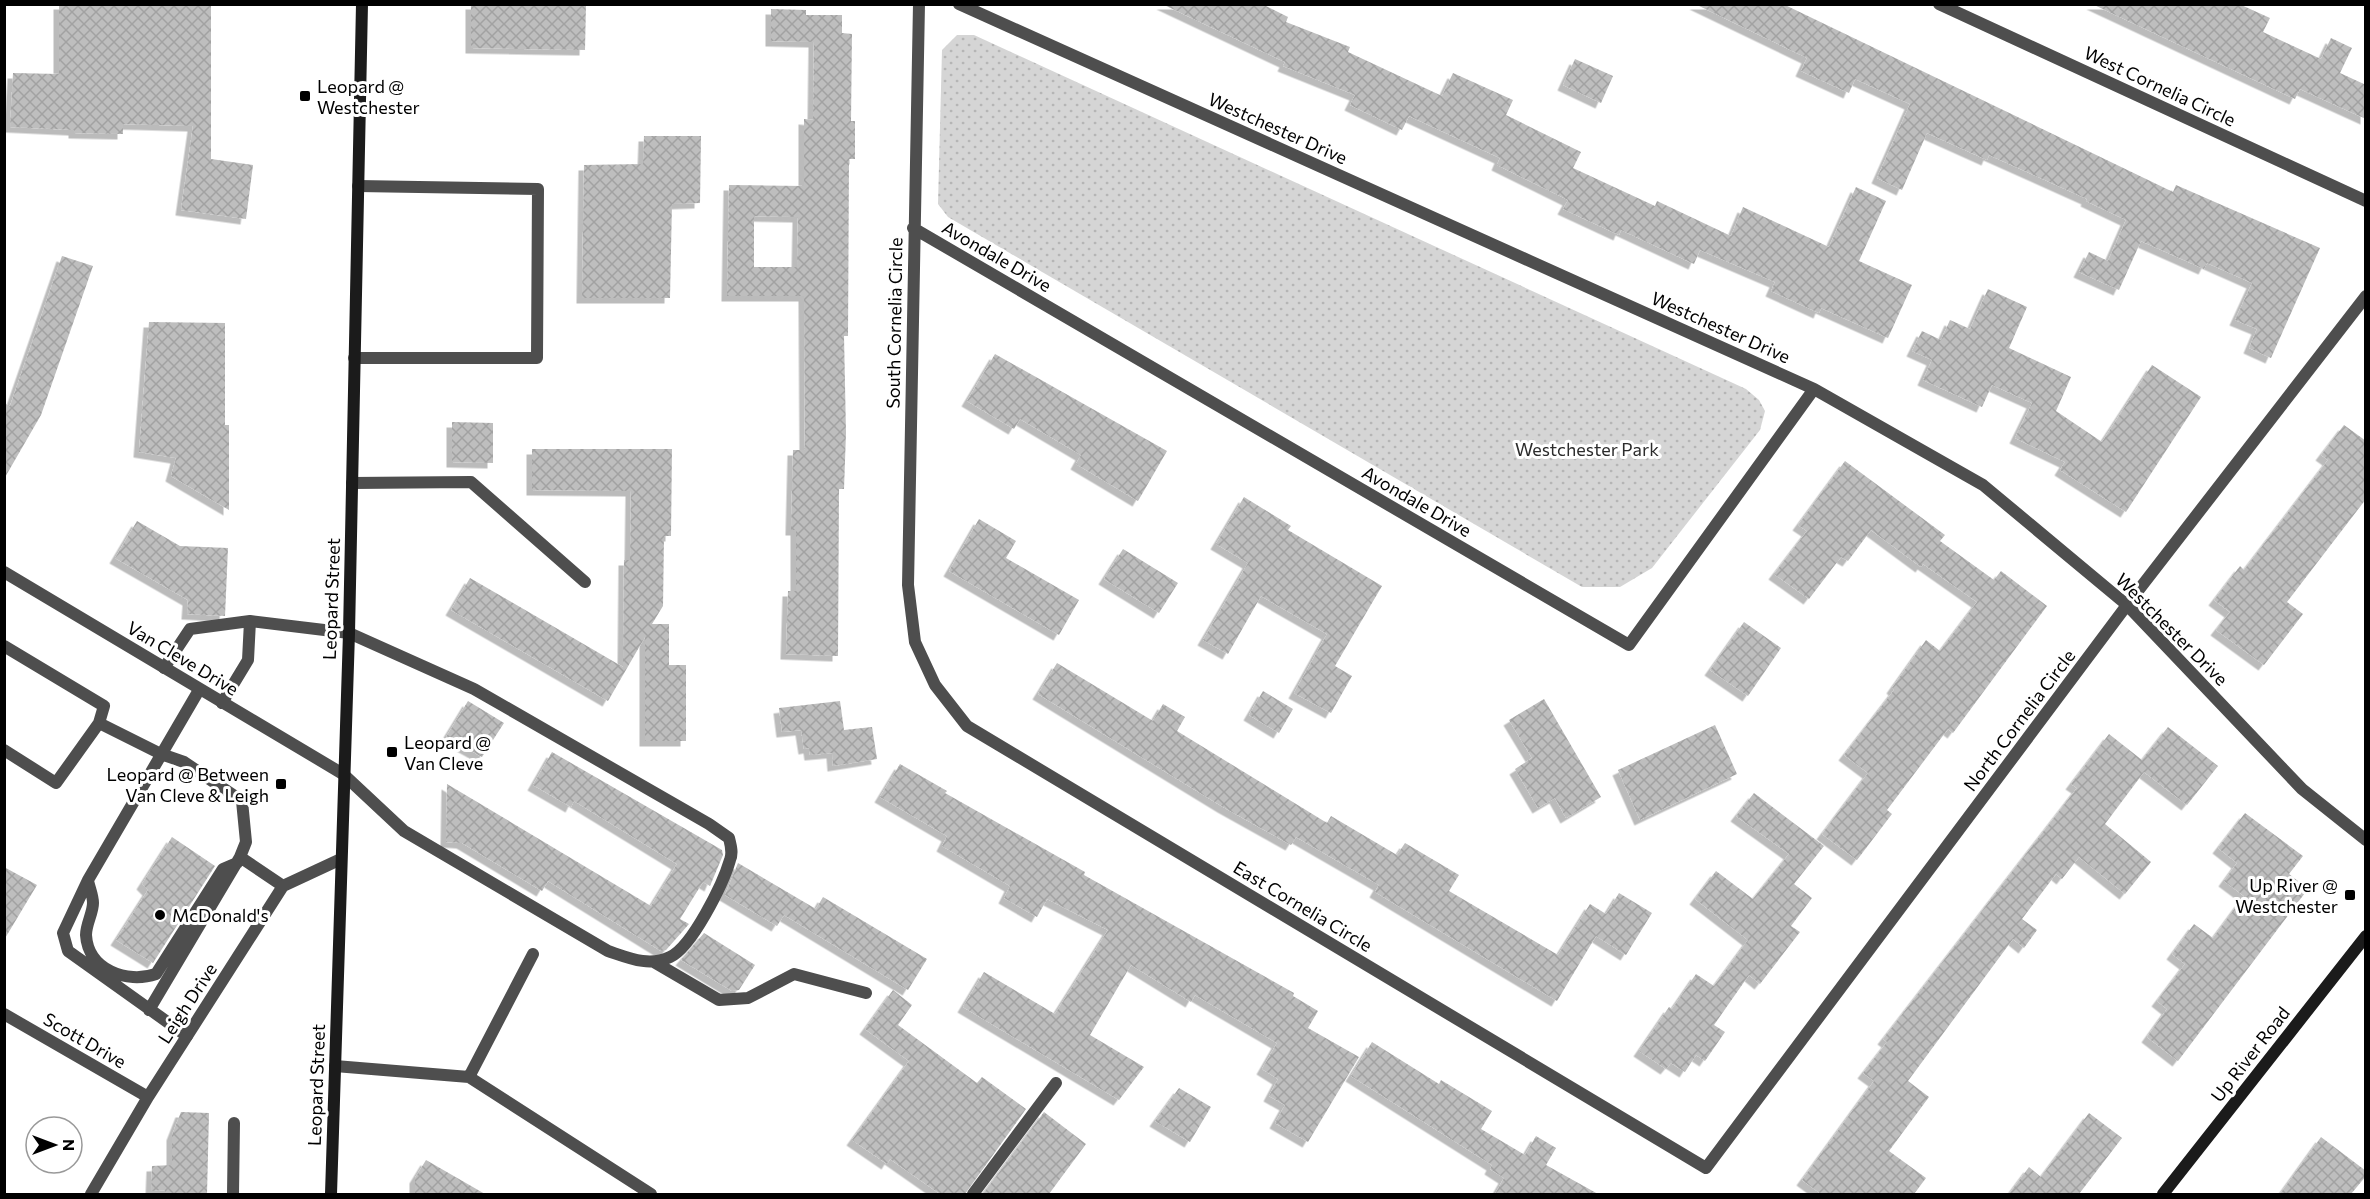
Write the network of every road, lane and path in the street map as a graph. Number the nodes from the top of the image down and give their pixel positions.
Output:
1 (362, 4) edge
2 (919, 4) edge
3 (959, 4) edge
4 (1939, 4) edge
5 (358, 186) junction
6 (2366, 201) edge
7 (913, 228) junction
8 (2366, 296) edge
9 (354, 358) junction
10 (1814, 389) junction
11 (352, 483) junction
12 (4, 572) edge
13 (585, 582) dead end
14 (2127, 605) junction
15 (250, 621) junction
16 (349, 633) junction
17 (915, 642) joint
18 (4, 646) edge
19 (164, 668) junction
20 (199, 690) junction
21 (222, 703) junction
22 (99, 723) junction
23 (4, 750) edge
24 (162, 754) junction
25 (343, 774) junction
26 (2366, 840) edge
27 (341, 859) junction
28 (238, 860) junction
29 (88, 880) junction
30 (283, 886) junction
31 (2366, 936) edge
32 (533, 954) dead end
33 (654, 962) junction
34 (866, 993) dead end
35 (149, 1010) junction
36 (4, 1014) edge
37 (187, 1036) junction
38 (335, 1066) junction
39 (470, 1077) junction
40 (1056, 1083) dead end
41 (148, 1097) junction
42 (234, 1123) dead end
43 (1706, 1168) joint
44 (91, 1194) edge
45 (233, 1194) edge
46 (331, 1194) edge
47 (651, 1194) edge
48 (973, 1194) edge
49 (2163, 1194) edge

1 - 5 main road, Leopard Street
2 - 7 street, South Cornelia Circle
3 - 10 street, Westchester Drive
4 - 6 street, West Cornelia Circle
5 - 9 main road, Leopard Street
5 - 9 street
7 - 10 street, Avondale Drive
7 - 17 street, South Cornelia Circle
8 - 14 street, North Cornelia Circle
9 - 11 main road, Leopard Street
10 - 14 street, Westchester Drive
11 - 13 street
11 - 16 main road, Leopard Street
12 - 19 street, Van Cleve Drive
14 - 26 street, Westchester Drive
14 - 43 street, North Cornelia Circle
15 - 16 street
15 - 19 street
15 - 21 street
16 - 25 main road, Leopard Street
16 - 33 street
17 - 43 street, East Cornelia Circle
18 - 22 street
19 - 20 street, Van Cleve Drive
20 - 21 street, Van Cleve Drive
20 - 24 street
21 - 25 street, Van Cleve Drive
22 - 23 street
22 - 24 street
24 - 28 street
24 - 29 street
25 - 27 main road, Leopard Street
25 - 33 street, Van Cleve Drive
27 - 30 street
27 - 38 main road, Leopard Street
28 - 29 street
28 - 30 street
28 - 35 street
29 - 35 street
30 - 37 street, Leigh Drive
31 - 49 main road, Up River Road
32 - 39 street
33 - 34 street
35 - 37 street
36 - 41 street, Scott Drive
37 - 41 street, Leigh Drive
38 - 39 street
38 - 46 main road, Leopard Street
39 - 47 street
40 - 48 street
41 - 44 street, Leigh Drive
42 - 45 street

